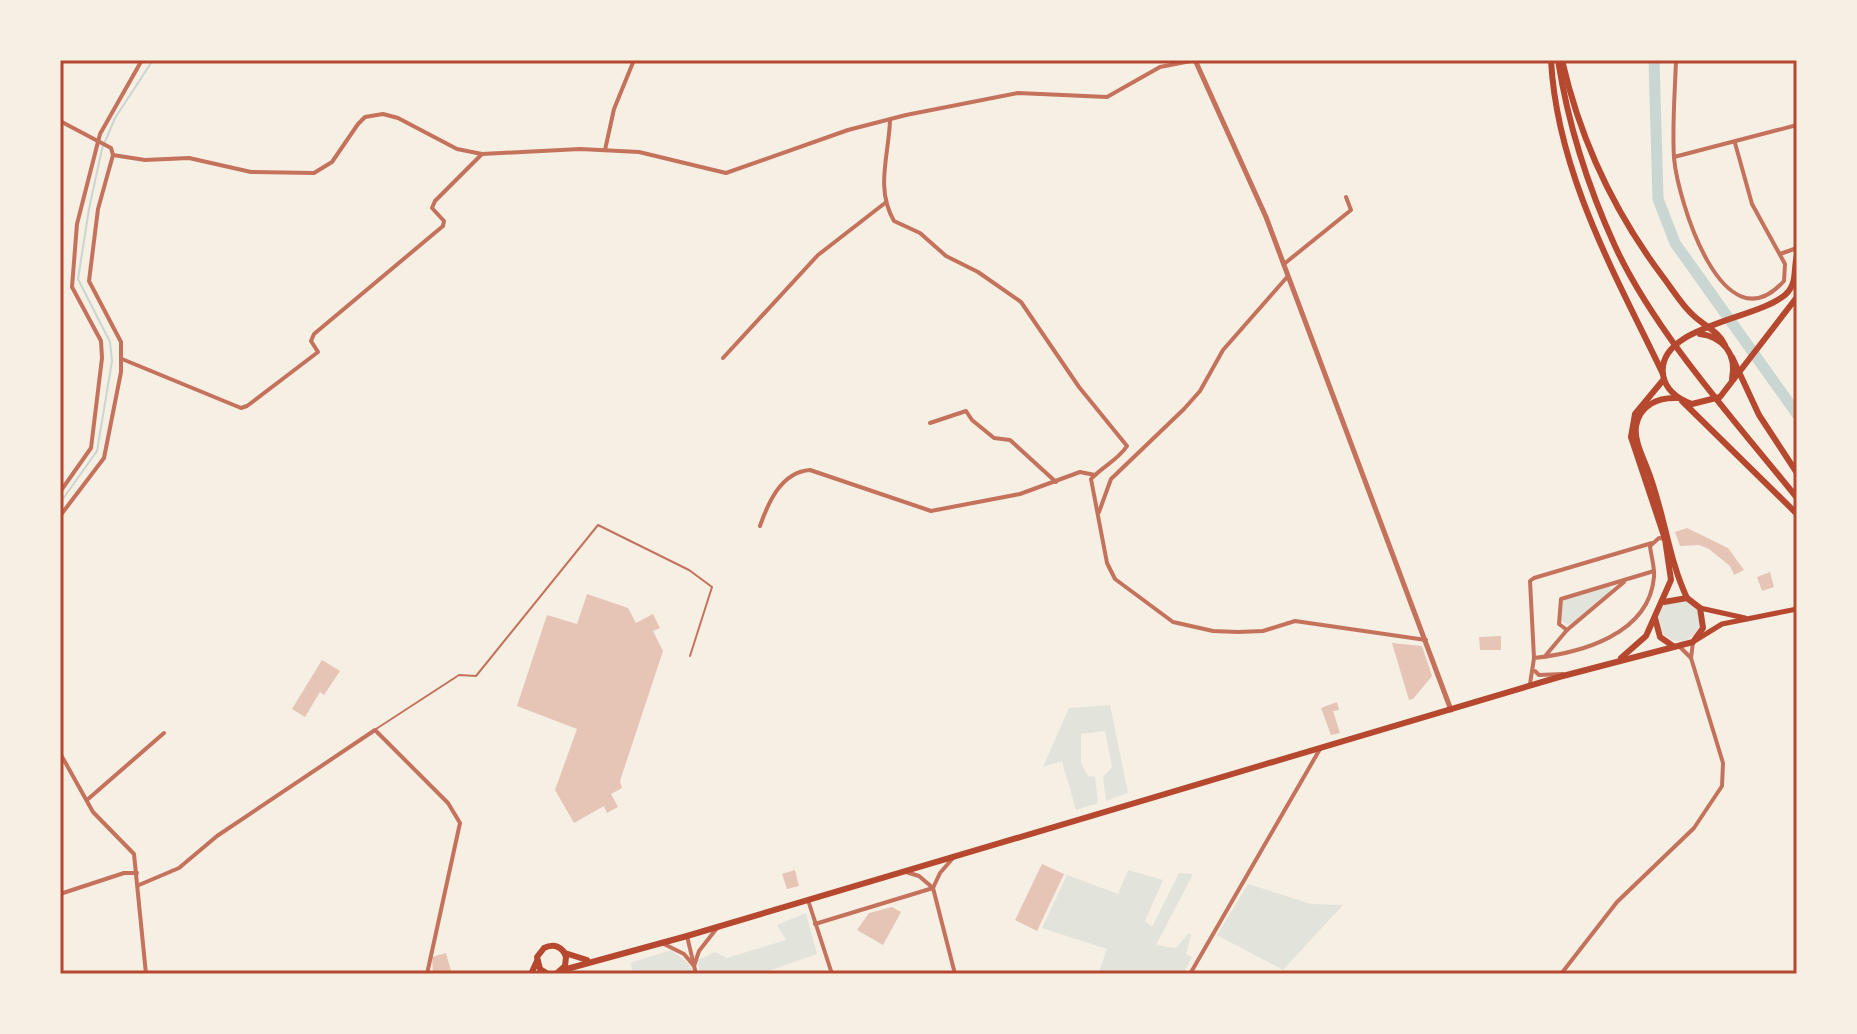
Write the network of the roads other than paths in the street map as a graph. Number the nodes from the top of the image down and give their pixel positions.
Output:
1 (142, 60) edge
2 (634, 60) edge
3 (1195, 60) edge
4 (1551, 60) edge
5 (1560, 60) edge
6 (1676, 60) edge
7 (890, 119) junction
8 (60, 121) edge
9 (1797, 125) edge
10 (99, 141) junction
11 (1735, 143) junction
12 (605, 150) junction
13 (482, 154) junction
14 (113, 155) junction
15 (1674, 157) junction
16 (1346, 197) dead end
17 (885, 203) junction
18 (1796, 249) edge
19 (1780, 254) junction
20 (1284, 264) junction
21 (1288, 276) junction
22 (1797, 279) edge
23 (1796, 300) edge
24 (1714, 326) junction
25 (1698, 333) junction
26 (1725, 345) junction
27 (1732, 357) junction
28 (723, 358) dead end
29 (122, 359) junction
30 (1742, 368) junction
31 (1664, 377) junction
32 (1727, 390) junction
33 (1680, 399) junction
34 (930, 423) dead end
35 (1797, 473) edge
36 (1095, 475) junction
37 (1056, 482) junction
38 (60, 492) edge
39 (1797, 498) edge
40 (1797, 514) edge
41 (60, 516) edge
42 (1098, 516) junction
43 (760, 526) dead end
44 (1665, 539) junction
45 (1653, 542) junction
46 (1654, 571) junction
47 (1674, 572) junction
48 (1628, 579) junction
49 (1687, 598) junction
50 (1664, 602) junction
51 (1700, 608) junction
52 (1797, 609) edge
53 (1656, 614) junction
54 (1750, 619) junction
55 (1567, 630) junction
56 (1426, 640) junction
57 (1695, 641) junction
58 (1677, 646) junction
59 (690, 656) dead end
60 (1545, 657) junction
61 (1534, 658) junction
62 (1691, 658) junction
63 (1618, 660) junction
64 (1535, 671) junction
65 (1573, 673) junction
66 (1529, 686) junction
67 (1451, 710) junction
68 (375, 730) junction
69 (164, 733) dead end
70 (1320, 749) junction
71 (60, 753) edge
72 (86, 800) junction
73 (955, 856) junction
74 (926, 865) junction
75 (904, 871) junction
76 (137, 873) junction
77 (936, 880) junction
78 (925, 881) junction
79 (139, 885) junction
80 (933, 888) junction
81 (60, 894) edge
82 (808, 900) junction
83 (815, 924) junction
84 (718, 927) junction
85 (687, 936) junction
86 (663, 943) junction
87 (565, 953) junction
88 (602, 960) junction
89 (537, 961) junction
90 (694, 966) junction
91 (560, 972) edge
92 (146, 974) edge
93 (427, 974) edge
94 (531, 974) edge
95 (547, 974) edge
96 (696, 974) edge
97 (832, 974) edge
98 (955, 974) edge
99 (1190, 974) edge
100 (1561, 974) edge

1 - 10 street
2 - 12 street
3 - 7 street
3 - 20 street
4 - 31 main road
5 - 24 main road
5 - 39 main road
6 - 15 street
7 - 12 street
7 - 17 street
8 - 10 street
9 - 11 street
10 - 14 street
10 - 38 street
11 - 15 street
11 - 19 street
12 - 13 street
13 - 14 street
13 - 29 street
14 - 29 street
15 - 19 street
16 - 20 street
17 - 28 street
17 - 36 street
18 - 19 street
18 - 22 main road
20 - 21 street
21 - 42 street
21 - 56 street
22 - 24 main road
23 - 30 main road
24 - 25 main road
24 - 26 main road
25 - 26 main road
25 - 31 main road
26 - 27 main road
27 - 30 main road
27 - 32 main road
29 - 41 street
30 - 32 main road
30 - 35 main road
31 - 33 main road
31 - 44 main road
32 - 33 main road
33 - 40 main road
33 - 47 main road
34 - 37 street
36 - 37 street
36 - 42 street
37 - 43 street
42 - 56 street
44 - 45 street
44 - 47 main road
45 - 46 street
45 - 61 street
46 - 48 street
46 - 60 street
47 - 49 main road
47 - 50 main road
48 - 55 street
48 - 55 street
49 - 50 main road
49 - 51 main road
50 - 53 main road
51 - 54 main road
51 - 57 main road
52 - 54 main road
53 - 58 main road
53 - 63 main road
54 - 57 main road
55 - 60 street
56 - 67 street
57 - 58 main road
57 - 62 street
58 - 62 street
58 - 63 main road
59 - 68 lane
60 - 61 street
61 - 64 street
62 - 100 street
63 - 65 main road
64 - 65 street
64 - 66 street
65 - 66 main road
66 - 67 main road
67 - 70 main road
68 - 79 street
68 - 93 street
69 - 72 street
70 - 73 main road
70 - 99 street
71 - 72 street
72 - 76 street
73 - 74 main road
73 - 77 street
74 - 75 main road
74 - 77 street
74 - 78 street
75 - 78 street
75 - 82 main road
76 - 79 street
76 - 81 street
77 - 80 street
78 - 80 street
79 - 92 street
80 - 83 street
80 - 98 street
82 - 83 street
82 - 84 main road
83 - 97 street
84 - 85 main road
84 - 90 street
85 - 86 main road
85 - 90 street
86 - 88 main road
86 - 90 street
87 - 88 main road
87 - 89 main road
87 - 91 main road
88 - 91 main road
89 - 94 main road
89 - 95 main road
90 - 96 street

